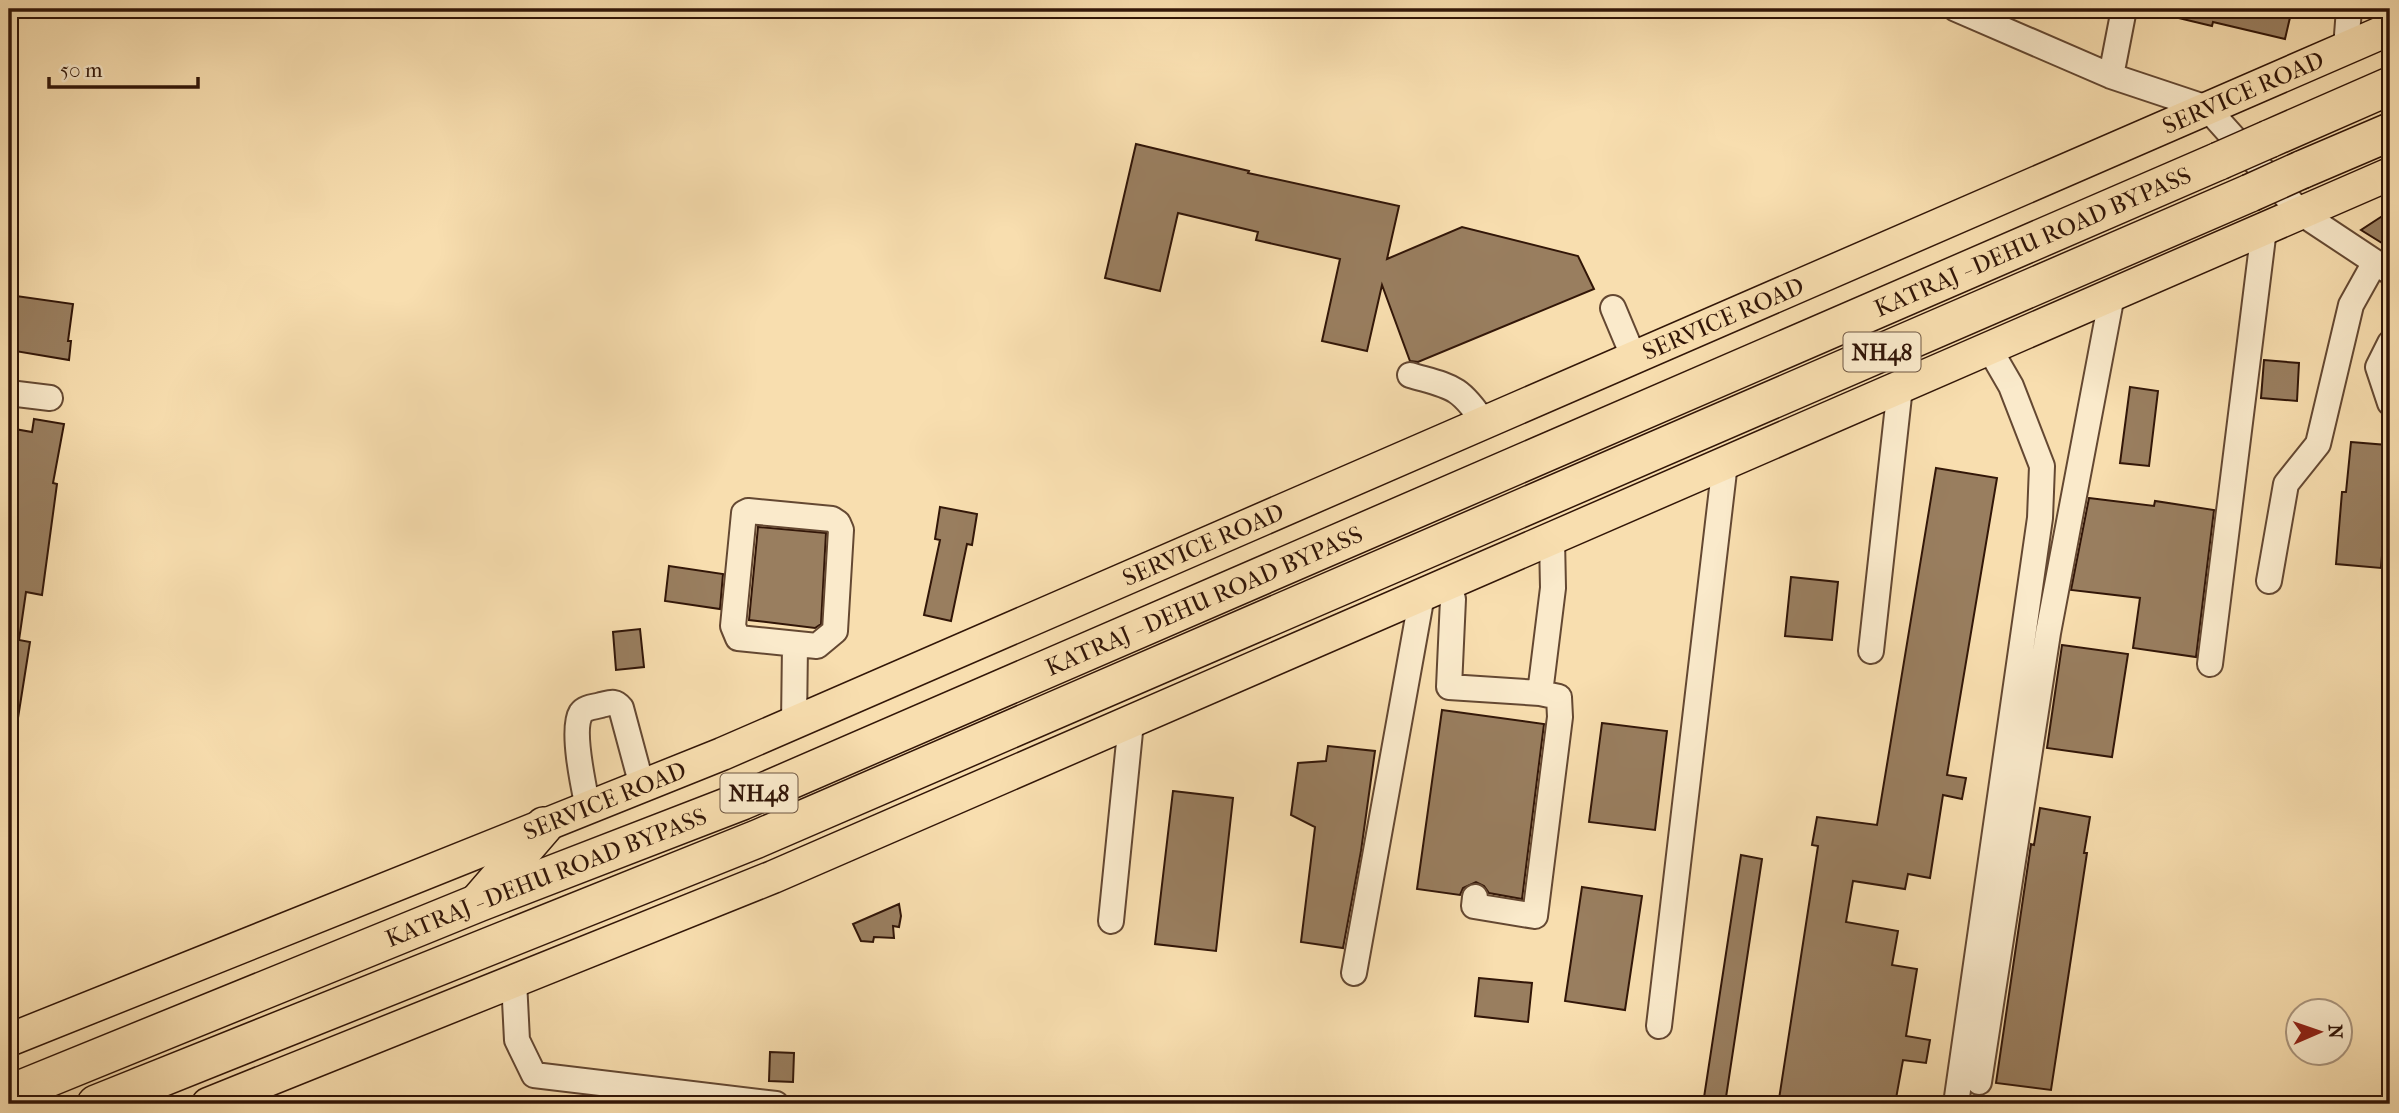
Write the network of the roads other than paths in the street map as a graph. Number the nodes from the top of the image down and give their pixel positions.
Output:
1 (2124, 9) edge
2 (2348, 9) edge
3 (1961, 10) edge
4 (2390, 29) edge
5 (2346, 48) junction
6 (2111, 76) junction
7 (2390, 86) edge
8 (2207, 108) junction
9 (2390, 132) edge
10 (2390, 174) edge
11 (2301, 213) junction
12 (2264, 229) junction
13 (2383, 267) edge
14 (2112, 295) junction
15 (1614, 308) dead end
16 (2390, 343) edge
17 (1989, 348) junction
18 (1634, 358) junction
19 (1410, 375) dead end
20 (1900, 387) junction
21 (9, 393) edge
22 (51, 398) dead end
23 (2390, 403) edge
24 (1484, 423) junction
25 (1725, 463) junction
26 (1552, 539) junction
27 (2269, 581) dead end
28 (1432, 591) junction
29 (794, 645) junction
30 (1871, 651) dead end
31 (2210, 664) dead end
32 (1540, 692) junction
33 (1131, 722) junction
34 (794, 723) junction
35 (642, 786) junction
36 (589, 808) junction
37 (544, 826) junction
38 (1475, 897) dead end
39 (478, 903) junction
40 (1111, 921) dead end
41 (1354, 973) dead end
42 (514, 981) junction
43 (1658, 1026) dead end
44 (9, 1041) edge
45 (1979, 1082) dead end
46 (9, 1094) edge
47 (96, 1104) edge
48 (208, 1104) edge
49 (776, 1104) edge
50 (1956, 1104) edge

1 - 6 street
2 - 5 street
3 - 6 street
4 - 5 main road, SERVICE ROAD
5 - 8 main road, SERVICE ROAD
6 - 8 street
7 - 39 highway, KATRAJ - DEHU ROAD BYPASS / NH48, bridge
8 - 11 street
8 - 18 main road, SERVICE ROAD
9 - 47 highway, KATRAJ - DEHU ROAD BYPASS / NH48, bridge
10 - 11 main road
11 - 12 main road
11 - 13 street
12 - 14 main road
12 - 31 street
13 - 27 street
14 - 17 main road
14 - 45 street
15 - 18 street
16 - 23 street
17 - 20 main road
17 - 50 street
18 - 24 main road, SERVICE ROAD
19 - 24 street
20 - 25 main road
20 - 30 street
21 - 22 street
24 - 34 main road, SERVICE ROAD
25 - 26 main road
25 - 43 street
26 - 28 main road
26 - 32 street
28 - 32 street
28 - 33 main road
28 - 41 street
29 - 29 street
29 - 34 street
32 - 38 street
33 - 40 street
33 - 42 main road
34 - 35 main road, SERVICE ROAD
35 - 36 main road, SERVICE ROAD
35 - 36 street
36 - 37 main road, SERVICE ROAD
37 - 39 highway
37 - 44 main road, SERVICE ROAD
39 - 46 highway, KATRAJ - DEHU ROAD BYPASS / NH48
42 - 48 main road
42 - 49 street

